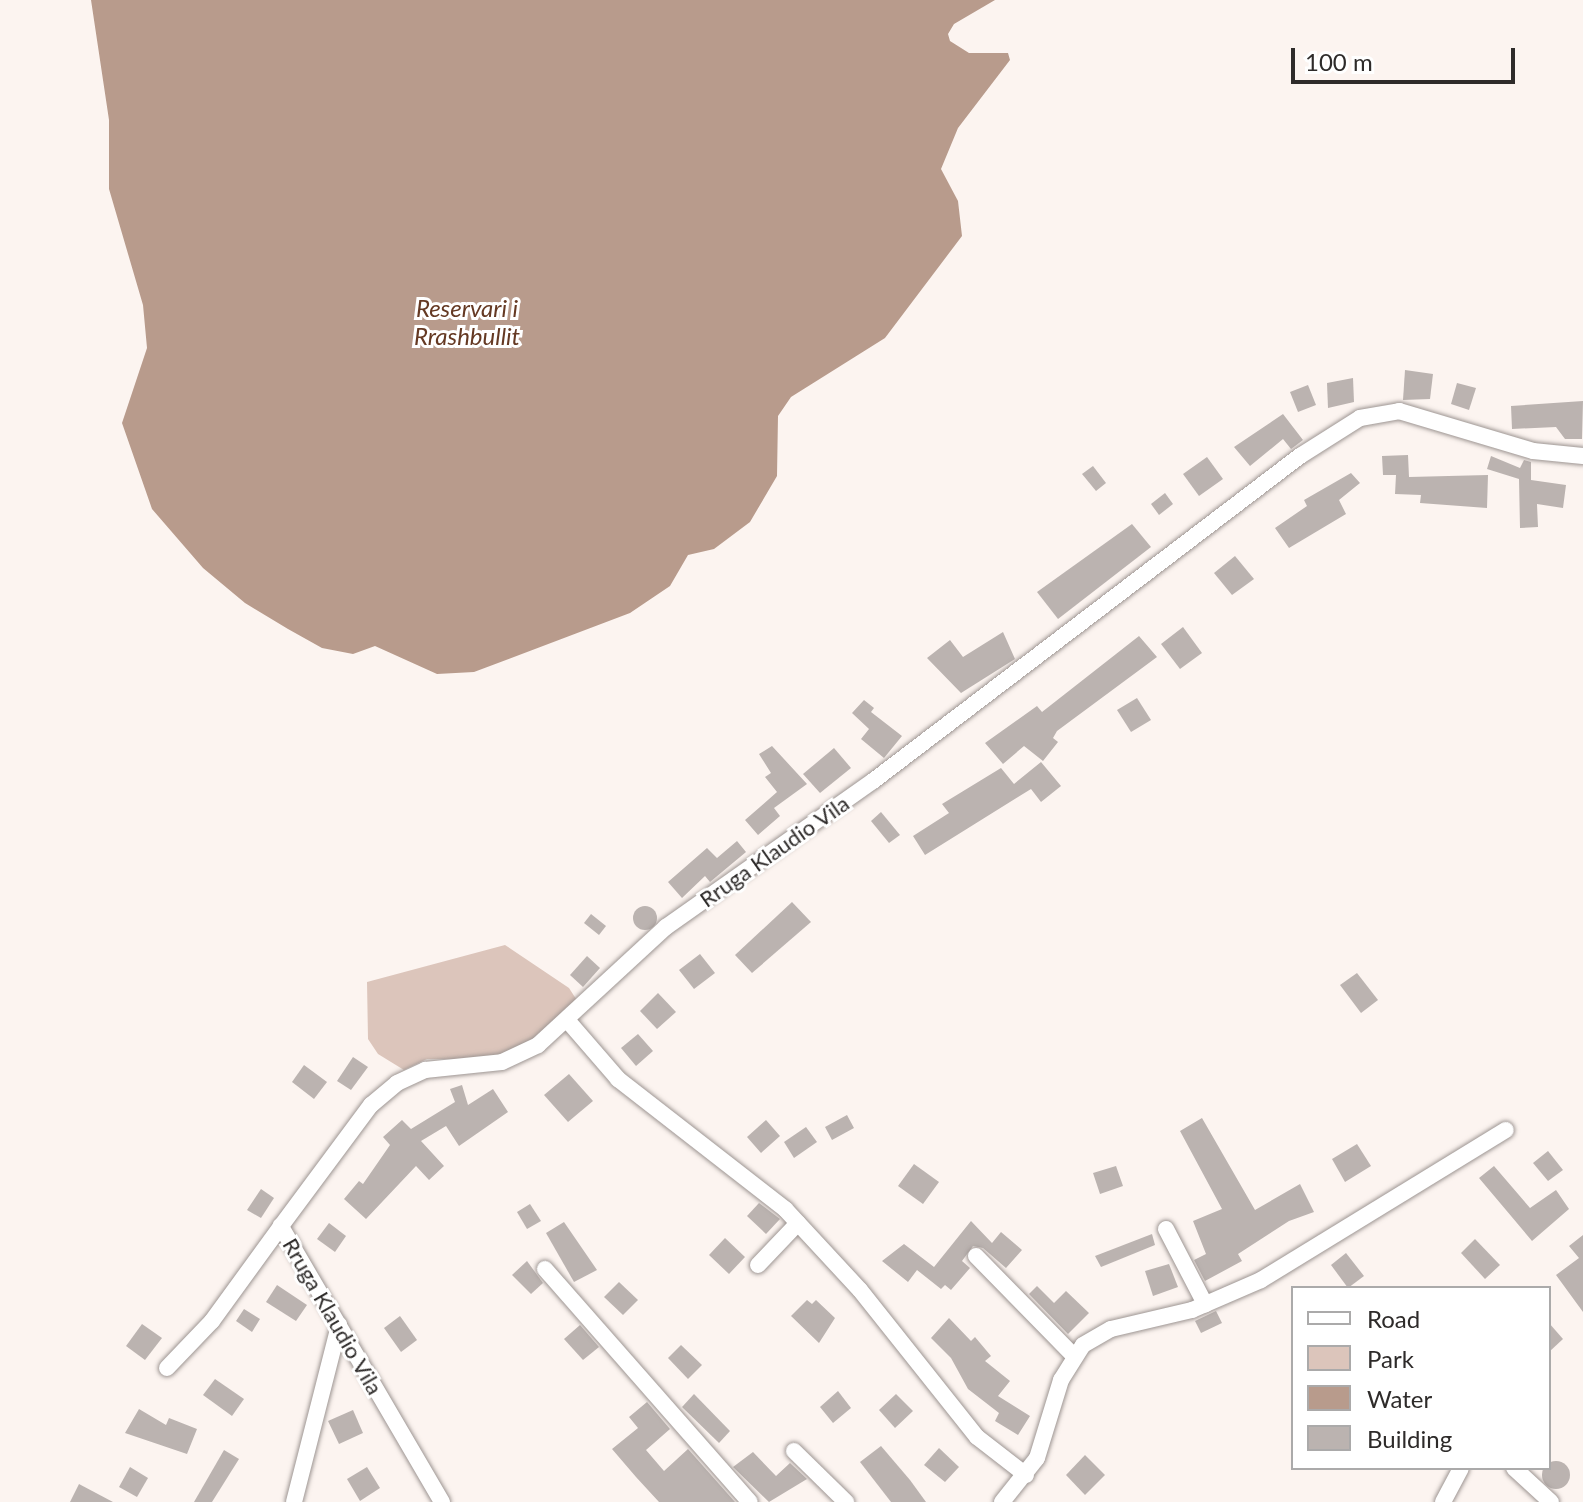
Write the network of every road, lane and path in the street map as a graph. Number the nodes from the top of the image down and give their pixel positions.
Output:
1 (1583, 456) edge
2 (568, 1021) junction
3 (1506, 1130) dead end
4 (798, 1223) junction
5 (281, 1226) junction
6 (1166, 1229) dead end
7 (976, 1256) dead end
8 (758, 1265) dead end
9 (545, 1269) dead end
10 (1205, 1304) junction
11 (339, 1325) junction
12 (1075, 1357) junction
13 (167, 1368) dead end
14 (794, 1451) dead end
15 (1460, 1470) edge
16 (1516, 1470) edge
17 (1026, 1475) junction
18 (294, 1502) edge
19 (442, 1502) edge
20 (750, 1502) edge
21 (846, 1502) edge
22 (1002, 1502) edge
23 (1443, 1502) edge
24 (1551, 1502) edge

1 - 2 street, Rruga Klaudio Vila
2 - 4 street
2 - 5 street, Rruga Klaudio Vila
3 - 10 street
4 - 8 street
4 - 17 street
5 - 11 street, Rruga Klaudio Vila
5 - 13 street
6 - 10 street
7 - 12 street
9 - 20 street
10 - 12 street
11 - 18 street
11 - 19 street, Rruga Klaudio Vila
12 - 17 street
14 - 21 street
15 - 23 street
16 - 24 street
17 - 22 street

